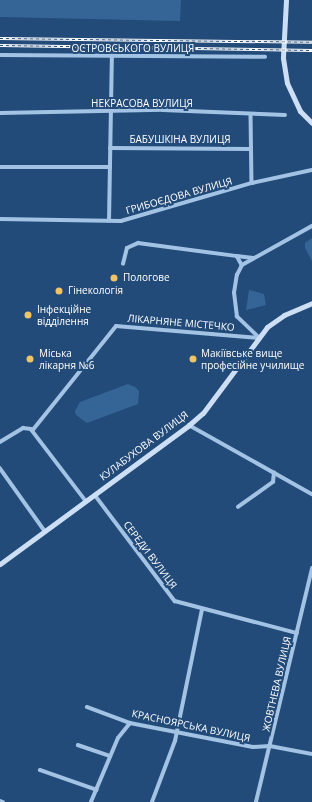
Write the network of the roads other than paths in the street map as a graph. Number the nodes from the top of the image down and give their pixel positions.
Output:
1 (286, 0) edge
2 (0, 55) edge
3 (112, 57) junction
4 (265, 57) dead end
5 (110, 111) junction
6 (0, 113) edge
7 (251, 114) junction
8 (285, 115) dead end
9 (312, 123) edge
10 (110, 148) junction
11 (250, 149) junction
12 (0, 167) edge
13 (110, 167) junction
14 (312, 170) edge
15 (252, 183) junction
16 (0, 219) edge
17 (109, 221) junction
18 (312, 226) edge
19 (237, 256) junction
20 (254, 258) junction
21 (123, 264) dead end
22 (242, 264) junction
23 (312, 303) edge
24 (258, 338) junction
25 (189, 425) junction
26 (32, 431) junction
27 (0, 442) edge
28 (0, 468) edge
29 (274, 473) junction
30 (312, 494) edge
31 (95, 495) junction
32 (86, 501) junction
33 (238, 507) dead end
34 (45, 531) junction
35 (0, 564) edge
36 (312, 569) edge
37 (202, 610) junction
38 (297, 633) junction
39 (87, 707) dead end
40 (130, 723) junction
41 (176, 732) junction
42 (78, 745) dead end
43 (270, 746) junction
44 (312, 754) edge
45 (110, 756) junction
46 (40, 770) dead end
47 (96, 790) junction
48 (0, 801) edge
49 (3, 802) edge
50 (91, 802) edge
51 (152, 802) edge
52 (256, 802) edge

1 - 9 street
2 - 3 street, ОСТРОВСЬКОГО ВУЛИЦЯ
3 - 4 street, ОСТРОВСЬКОГО ВУЛИЦЯ
3 - 5 street
5 - 6 street, НЕКРАСОВА ВУЛИЦЯ
5 - 7 street, НЕКРАСОВА ВУЛИЦЯ
5 - 10 street
7 - 8 street, НЕКРАСОВА ВУЛИЦЯ
7 - 11 street
10 - 11 street, БАБУШКІНА ВУЛИЦЯ
10 - 13 street
11 - 15 street
12 - 13 street
13 - 17 street
14 - 15 street, ГРИБОЄДОВА ВУЛИЦЯ
15 - 17 street, ГРИБОЄДОВА ВУЛИЦЯ
16 - 17 street, ГРИБОЄДОВА ВУЛИЦЯ
18 - 20 street
19 - 20 street
19 - 21 street
19 - 22 street
20 - 22 street
22 - 24 street
23 - 24 street, КУЛАБУХОВА ВУЛИЦЯ
24 - 25 street, КУЛАБУХОВА ВУЛИЦЯ
24 - 26 street, ЛІКАРНЯНЕ МІСТЕЧКО
25 - 29 street
25 - 31 street, КУЛАБУХОВА ВУЛИЦЯ
26 - 27 street
26 - 32 street
28 - 34 street
29 - 30 street
29 - 33 street
31 - 32 street, КУЛАБУХОВА ВУЛИЦЯ
31 - 37 street, СЕРЕДИ ВУЛИЦЯ
32 - 34 street, КУЛАБУХОВА ВУЛИЦЯ
34 - 35 street, КУЛАБУХОВА ВУЛИЦЯ
36 - 38 street, ЖОВТНЕВА ВУЛИЦЯ
37 - 38 street, СЕРЕДИ ВУЛИЦЯ
37 - 41 street
38 - 43 street, ЖОВТНЕВА ВУЛИЦЯ
39 - 40 street, КРАСНОЯРСЬКА ВУЛИЦЯ
40 - 41 street, КРАСНОЯРСЬКА ВУЛИЦЯ
40 - 45 street
41 - 43 street, КРАСНОЯРСЬКА ВУЛИЦЯ
41 - 51 street
42 - 45 street
43 - 44 street, КРАСНОЯРСЬКА ВУЛИЦЯ
43 - 52 street, ЖОВТНЕВА ВУЛИЦЯ
45 - 47 street
46 - 47 street
47 - 50 street
48 - 49 street

